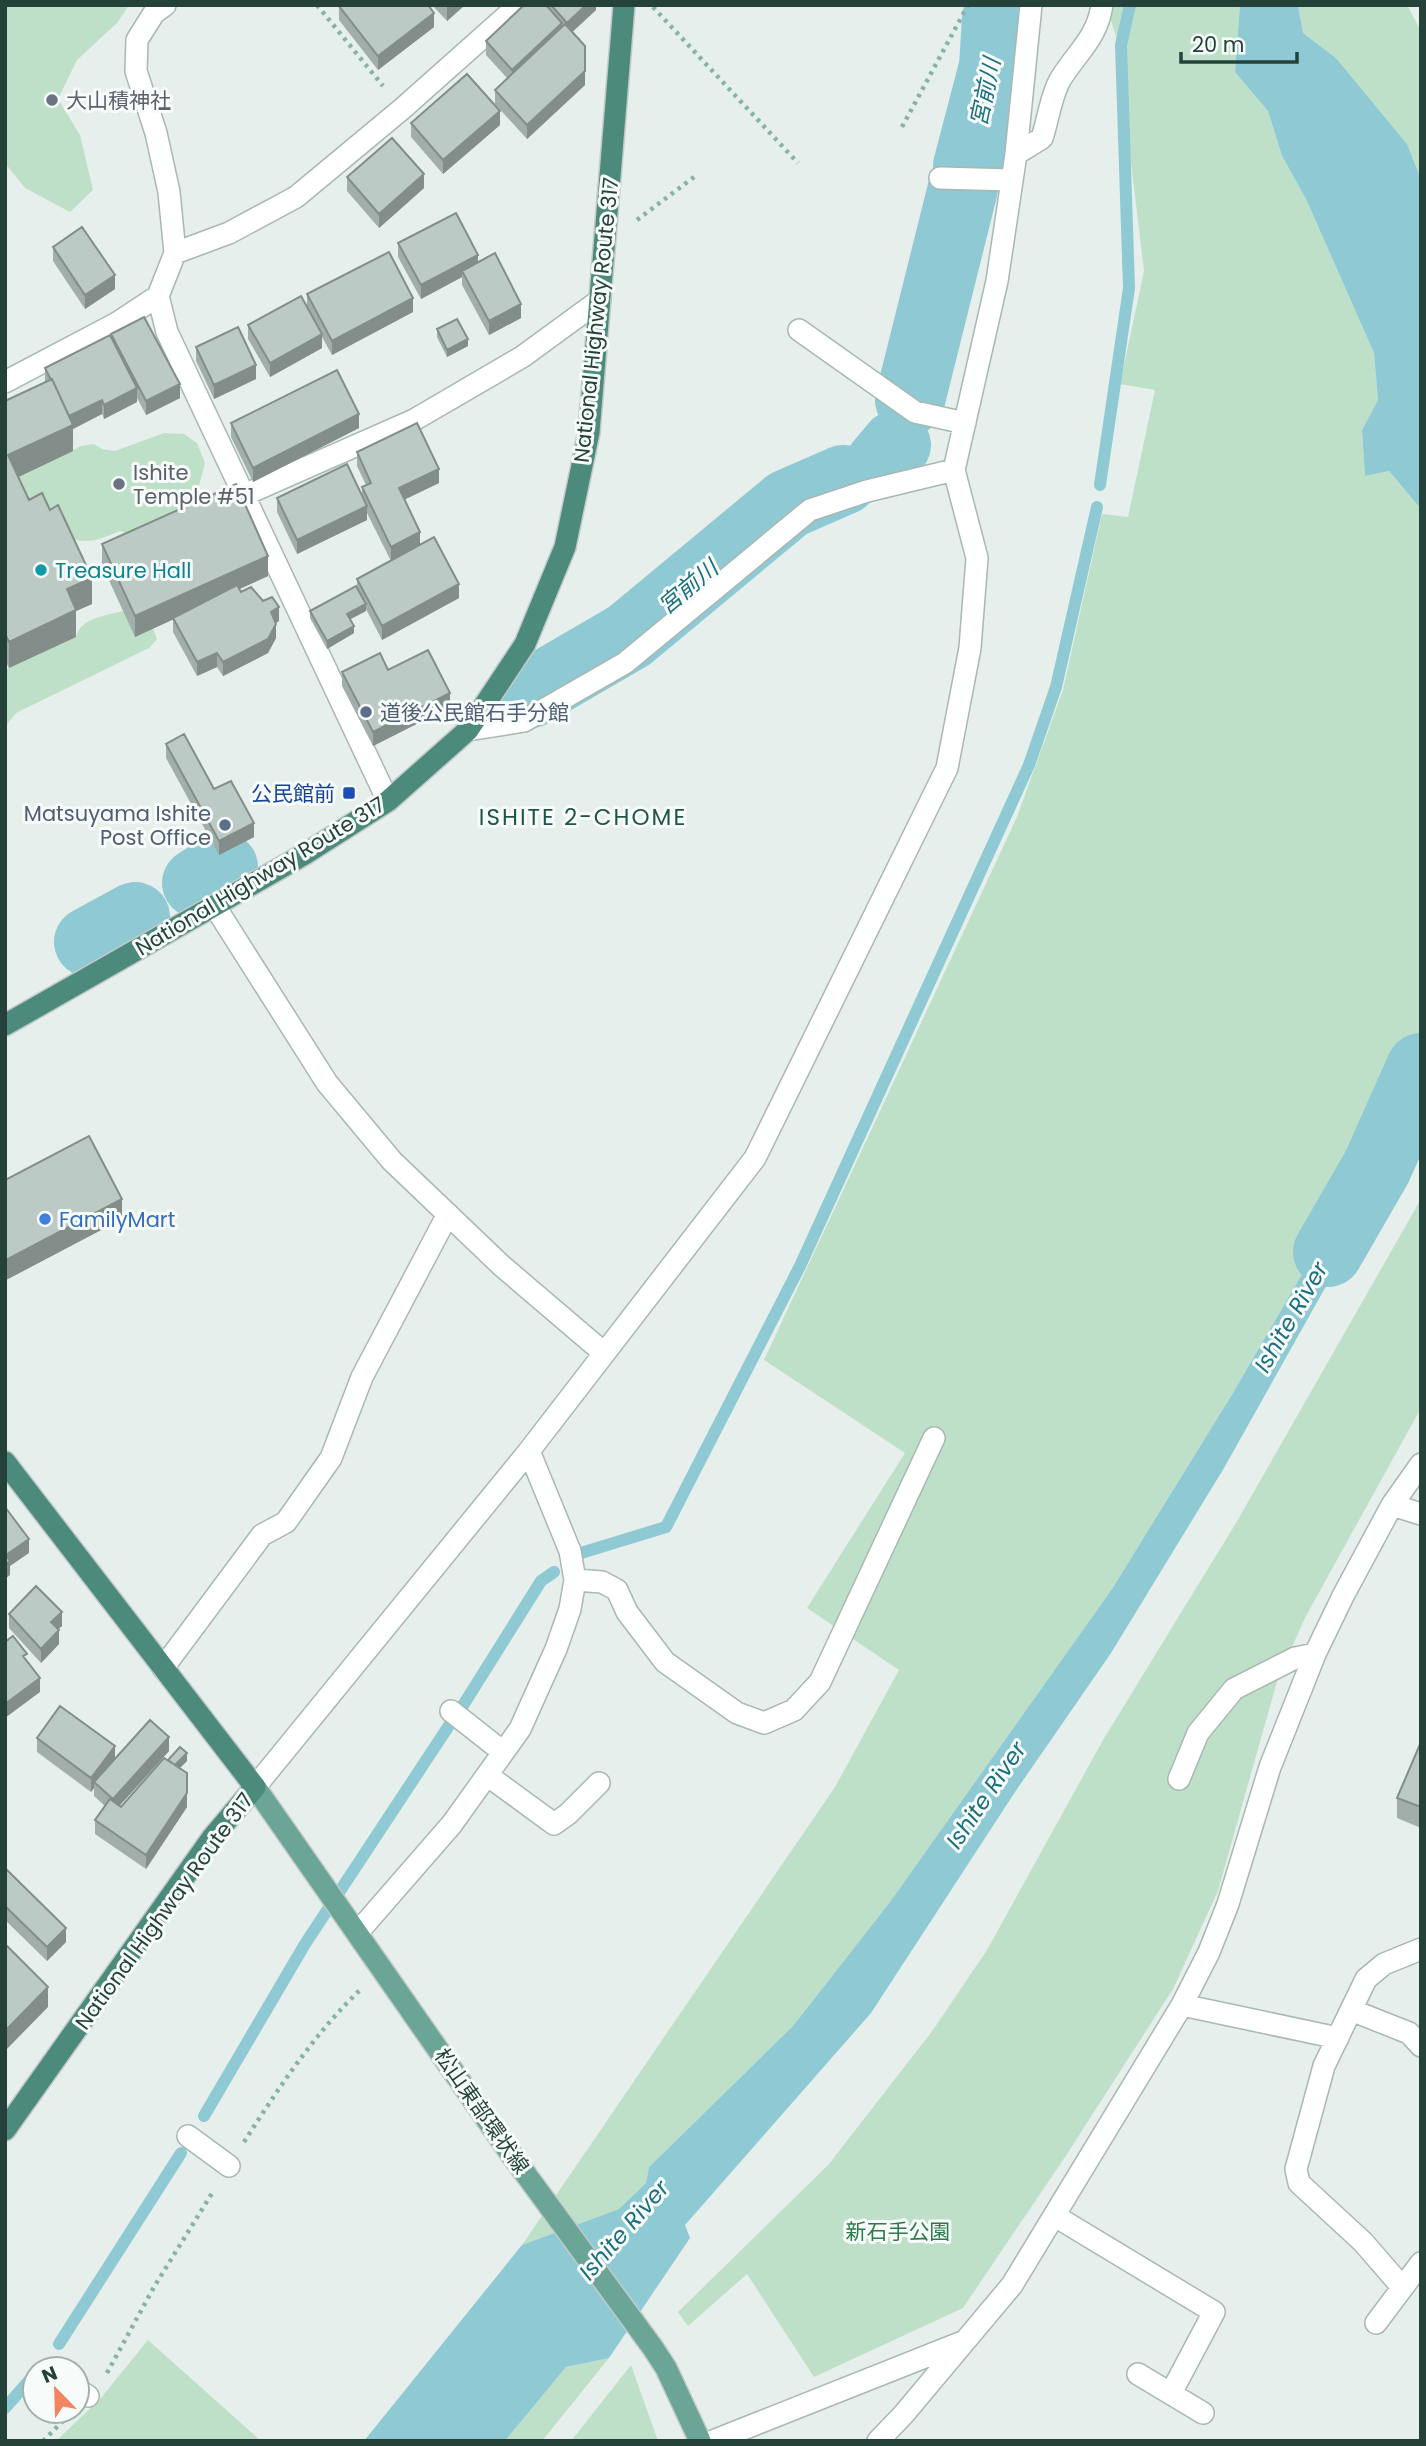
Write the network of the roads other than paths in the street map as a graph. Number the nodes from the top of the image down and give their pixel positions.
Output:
1 (165, 5) edge
2 (519, 5) edge
3 (624, 5) edge
4 (1102, 5) edge
5 (1024, 7) edge
6 (1016, 154) junction
7 (940, 178) dead end
8 (1012, 180) junction
9 (175, 253) junction
10 (158, 296) junction
11 (600, 300) junction
12 (799, 330) dead end
13 (5, 382) edge
14 (965, 423) junction
15 (954, 470) junction
16 (244, 495) junction
17 (468, 730) junction
18 (388, 801) junction
19 (214, 905) junction
20 (5, 1025) edge
21 (448, 1214) junction
22 (604, 1353) junction
23 (934, 1438) dead end
24 (529, 1451) junction
25 (6, 1464) edge
26 (1421, 1464) edge
27 (1392, 1505) junction
28 (1421, 1514) edge
29 (575, 1580) junction
30 (1315, 1654) junction
31 (163, 1668) junction
32 (451, 1711) dead end
33 (503, 1752) junction
34 (487, 1775) junction
35 (1179, 1779) dead end
36 (599, 1783) dead end
37 (255, 1787) junction
38 (358, 1932) junction
39 (1421, 1949) edge
40 (1182, 2005) junction
41 (1351, 2010) junction
42 (1338, 2038) junction
43 (1421, 2046) edge
44 (5, 2130) edge
45 (188, 2136) dead end
46 (229, 2166) dead end
47 (1055, 2216) junction
48 (1421, 2263) edge
49 (1402, 2287) junction
50 (1376, 2323) dead end
51 (967, 2340) junction
52 (1138, 2374) dead end
53 (1171, 2393) junction
54 (1203, 2413) dead end
55 (700, 2441) edge
56 (713, 2441) edge
57 (878, 2441) edge

1 - 9 street
2 - 9 street
3 - 11 highway, National Highway Route 317
4 - 6 street
5 - 6 street
6 - 8 street
7 - 8 street
8 - 14 street
9 - 10 street
10 - 13 street
10 - 16 street
11 - 16 street
11 - 17 highway, National Highway Route 317
12 - 14 street
14 - 15 street
15 - 17 street
15 - 22 street
16 - 18 street
17 - 18 highway, National Highway Route 317
18 - 19 highway, National Highway Route 317
19 - 20 highway, National Highway Route 317
19 - 21 street
21 - 22 street
21 - 31 street
22 - 24 street
23 - 29 street
24 - 29 street
24 - 37 street
25 - 31 highway, National Highway Route 317
26 - 27 street
27 - 28 street
27 - 30 street
29 - 33 street
30 - 35 street
30 - 40 street
31 - 37 highway, National Highway Route 317
32 - 33 street
33 - 34 street
34 - 36 street
34 - 38 street
37 - 38 main road, 松山東部環状線
37 - 44 highway, National Highway Route 317
38 - 55 main road, 松山東部環状線
39 - 41 street
40 - 42 street
40 - 47 street
41 - 42 street
41 - 43 street
42 - 49 street
45 - 46 street
47 - 51 street
47 - 53 street
48 - 49 street
49 - 50 street
51 - 56 street
51 - 57 street
52 - 53 street
53 - 54 street

